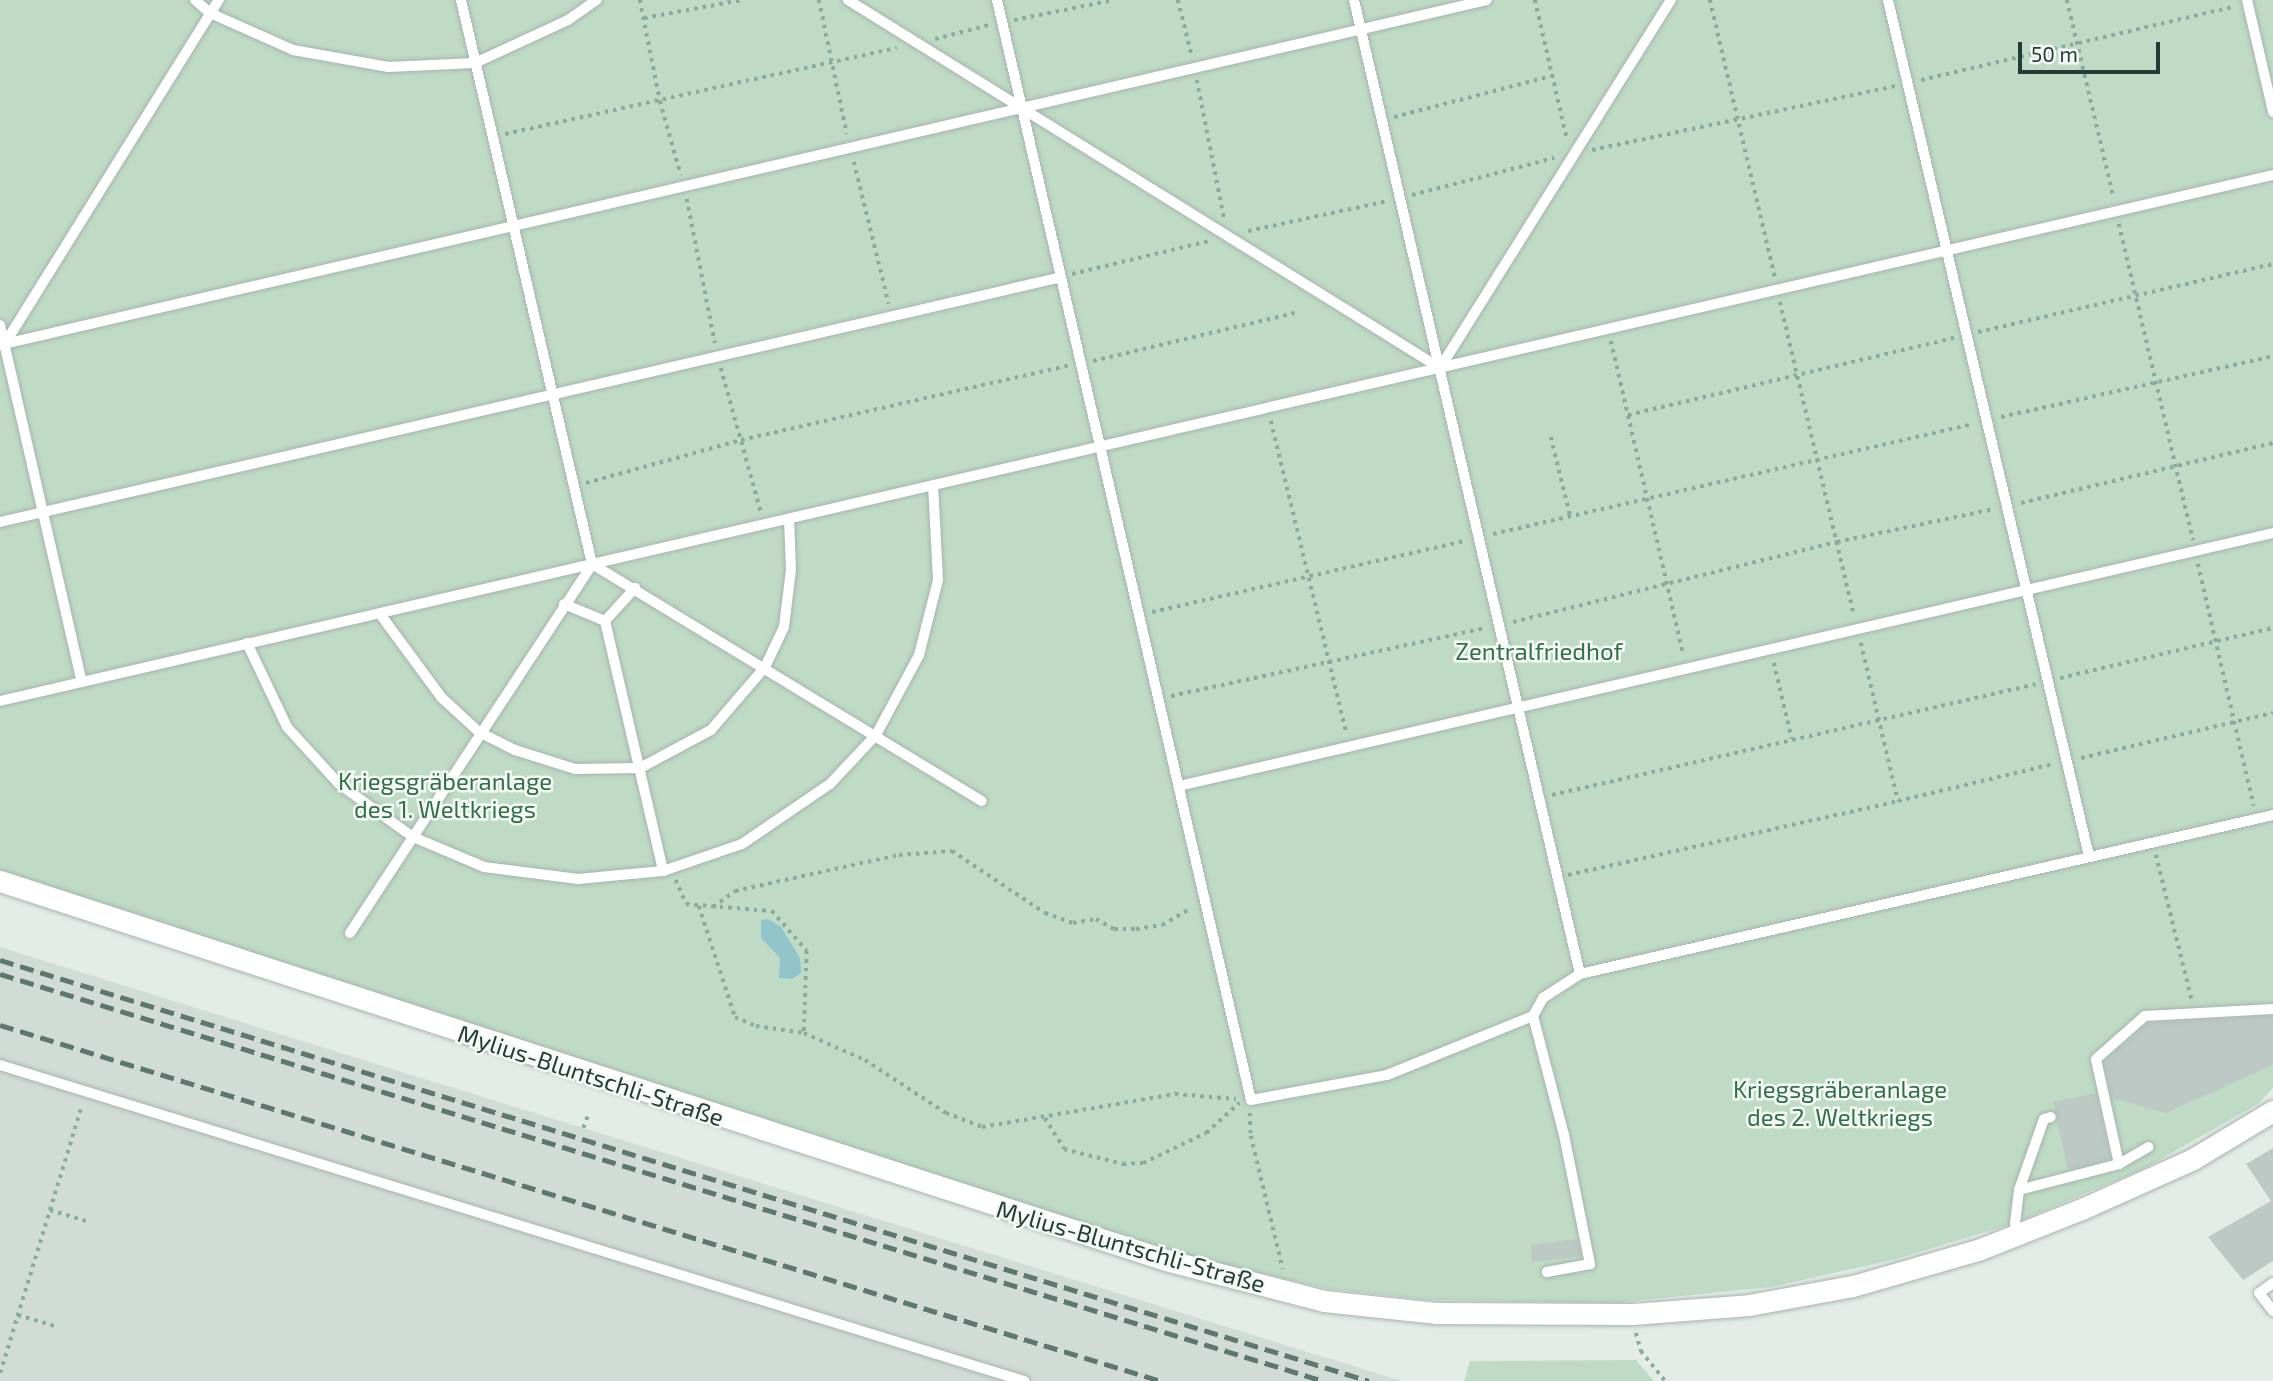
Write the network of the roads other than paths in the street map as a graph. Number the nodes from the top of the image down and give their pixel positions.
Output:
1 (195, 0) edge
2 (219, 0) edge
3 (461, 0) edge
4 (597, 0) edge
5 (848, 0) edge
6 (997, 0) edge
7 (1354, 0) edge
8 (1487, 0) edge
9 (1671, 0) edge
10 (1888, 0) edge
11 (2247, 0) edge
12 (210, 13) junction
13 (1360, 30) junction
14 (475, 63) junction
15 (1022, 108) junction
16 (2273, 112) edge
17 (2273, 175) edge
18 (513, 224) junction
19 (1946, 251) junction
20 (1058, 278) junction
21 (0, 324) edge
22 (1, 347) edge
23 (1440, 368) junction
24 (552, 394) junction
25 (1100, 448) junction
26 (933, 486) junction
27 (46, 511) junction
28 (789, 519) junction
29 (0, 522) edge
30 (2273, 533) edge
31 (592, 564) junction
32 (635, 588) junction
33 (2026, 590) junction
34 (564, 604) junction
35 (380, 614) junction
36 (605, 621) junction
37 (247, 643) junction
38 (765, 667) junction
39 (82, 682) junction
40 (0, 701) edge
41 (1518, 707) junction
42 (479, 732) junction
43 (876, 735) junction
44 (640, 768) junction
45 (1179, 786) junction
46 (982, 801) dead end
47 (2273, 815) edge
48 (413, 837) junction
49 (2089, 856) junction
50 (667, 870) junction
51 (0, 881) edge
52 (350, 933) dead end
53 (1580, 974) junction
54 (2273, 1009) edge
55 (1533, 1016) junction
56 (0, 1065) edge
57 (2273, 1111) edge
58 (2051, 1117) dead end
59 (2148, 1147) dead end
60 (2119, 1164) junction
61 (2019, 1191) junction
62 (2018, 1234) junction
63 (1547, 1272) dead end
64 (2273, 1283) edge
65 (2273, 1311) edge
66 (1024, 1381) edge

1 - 12 lane
2 - 12 lane
3 - 14 lane
4 - 14 lane
5 - 15 lane
6 - 15 lane
7 - 13 lane
8 - 13 lane
9 - 23 lane
10 - 19 lane
11 - 16 lane
12 - 14 lane
12 - 22 lane
13 - 15 lane
13 - 23 lane
14 - 18 lane
15 - 18 lane
15 - 20 lane
15 - 23 lane
17 - 19 lane
18 - 22 lane
18 - 24 lane
19 - 23 lane
19 - 33 lane
20 - 24 lane
20 - 25 lane
21 - 22 lane
22 - 27 lane
23 - 25 lane
23 - 41 lane
24 - 27 lane
24 - 31 lane
25 - 26 lane
25 - 45 lane
26 - 28 lane
26 - 43 lane
27 - 29 lane
27 - 39 lane
28 - 31 lane
28 - 38 lane
30 - 33 lane
31 - 32 lane
31 - 34 lane
31 - 35 lane
32 - 36 lane
32 - 38 lane
33 - 41 lane
33 - 49 lane
34 - 36 lane
34 - 42 lane
35 - 37 lane
35 - 42 lane
36 - 44 lane
37 - 39 lane
37 - 48 lane
38 - 43 lane
38 - 44 lane
39 - 40 lane
41 - 45 lane
41 - 53 lane
42 - 44 lane
42 - 48 lane
43 - 46 lane
43 - 50 lane
44 - 50 lane
45 - 55 lane
47 - 49 lane
48 - 50 lane
48 - 52 lane
49 - 53 lane
51 - 62 street, Mylius-Bluntschli-Straße
53 - 55 lane
54 - 60 lane
55 - 63 lane
56 - 66 lane
57 - 62 street, Mylius-Bluntschli-Straße
58 - 61 lane
59 - 60 lane
60 - 61 lane
61 - 62 lane
64 - 65 lane

